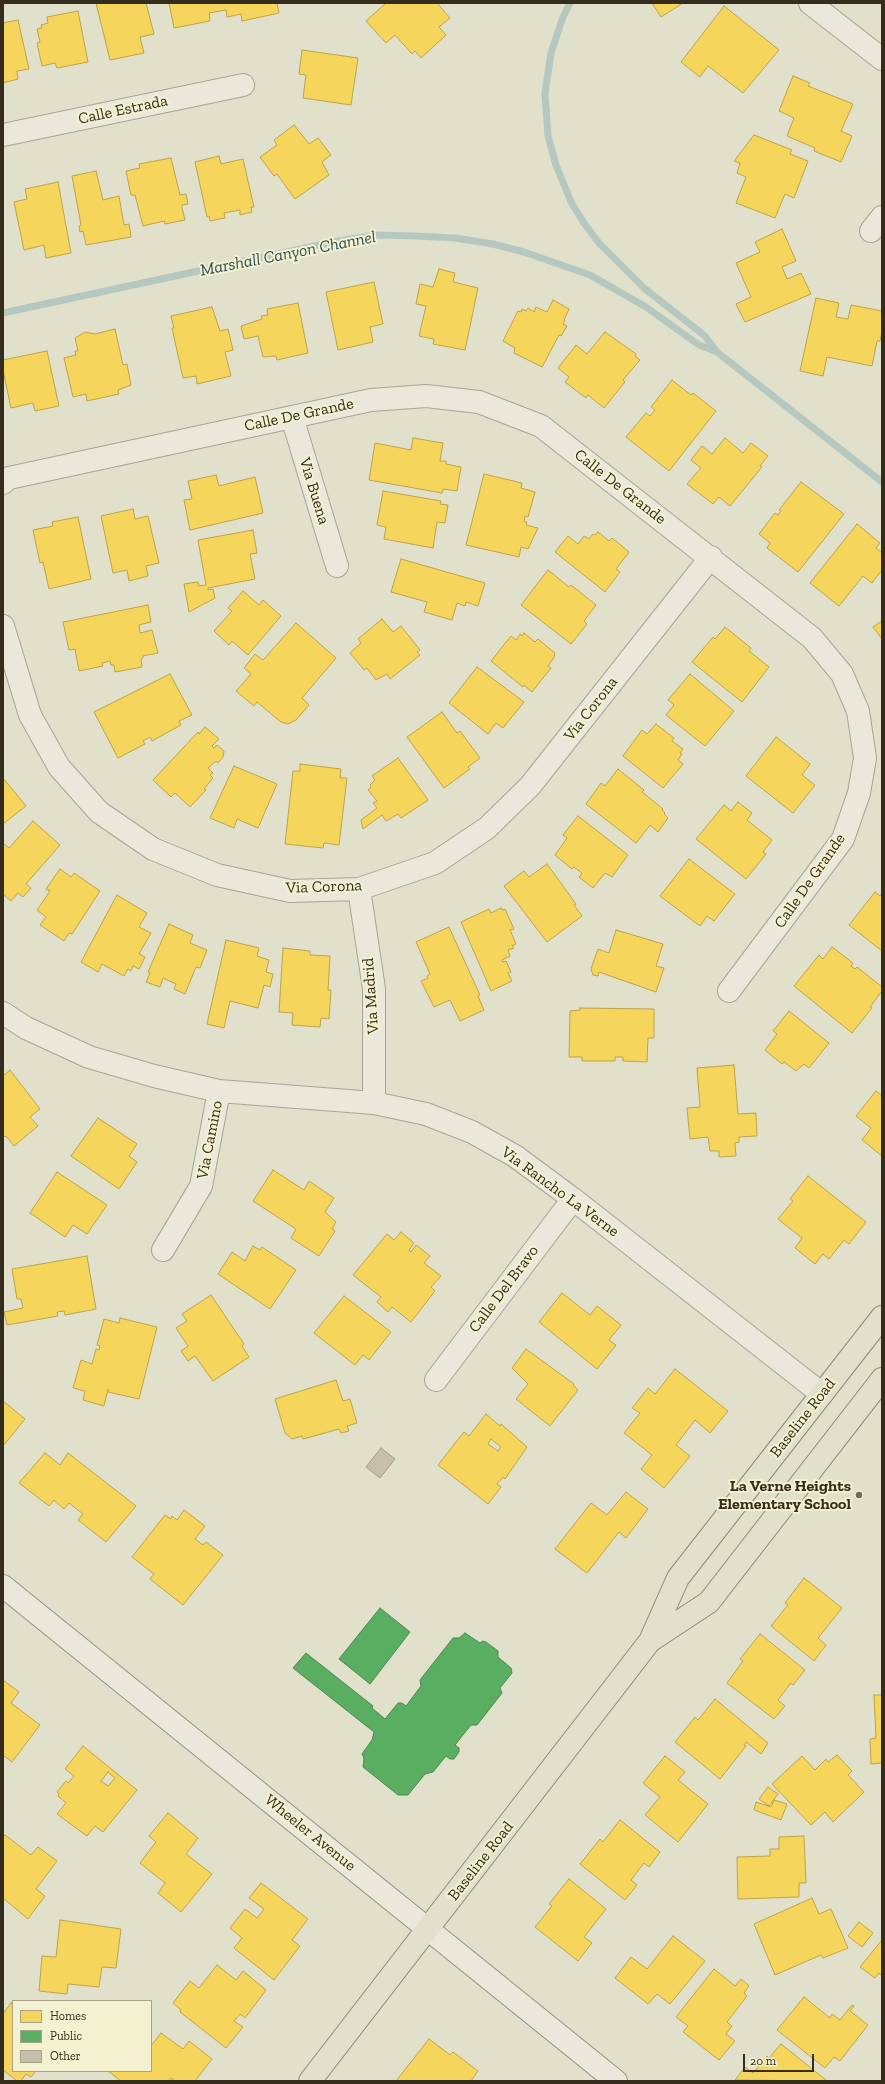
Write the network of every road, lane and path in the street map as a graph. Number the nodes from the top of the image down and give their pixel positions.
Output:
1 (810, 3) edge
2 (882, 59) edge
3 (243, 85) dead end
4 (3, 135) edge
5 (292, 417) junction
6 (3, 483) edge
7 (711, 557) junction
8 (337, 566) dead end
9 (3, 626) edge
10 (360, 889) junction
11 (730, 991) dead end
12 (3, 1013) edge
13 (219, 1091) junction
14 (374, 1103) junction
15 (573, 1199) junction
16 (163, 1250) dead end
17 (882, 1317) edge
18 (882, 1379) edge
19 (436, 1380) dead end
20 (822, 1394) junction
21 (3, 1586) edge
22 (650, 1641) junction
23 (429, 1929) junction
24 (310, 2081) edge
25 (616, 2081) edge

1 - 2 street
3 - 4 street, Calle Estrada
5 - 6 street, Calle De Grande
5 - 7 street, Calle De Grande
5 - 8 street, Via Buena
7 - 10 street, Via Corona
7 - 11 street, Calle De Grande
9 - 10 street, Via Corona
10 - 14 street, Via Madrid
12 - 13 street, Via Rancho La Verne
13 - 14 street, Via Rancho La Verne
13 - 16 street, Via Camino
14 - 15 street, Via Rancho La Verne
15 - 19 street, Calle Del Bravo
15 - 20 street, Via Rancho La Verne
17 - 20 main road, Baseline Road
18 - 22 main road, Baseline Road
20 - 22 main road, Baseline Road
21 - 23 street, Wheeler Avenue
22 - 23 main road, Baseline Road
23 - 24 main road, Baseline Road
23 - 25 street, Wheeler Avenue

